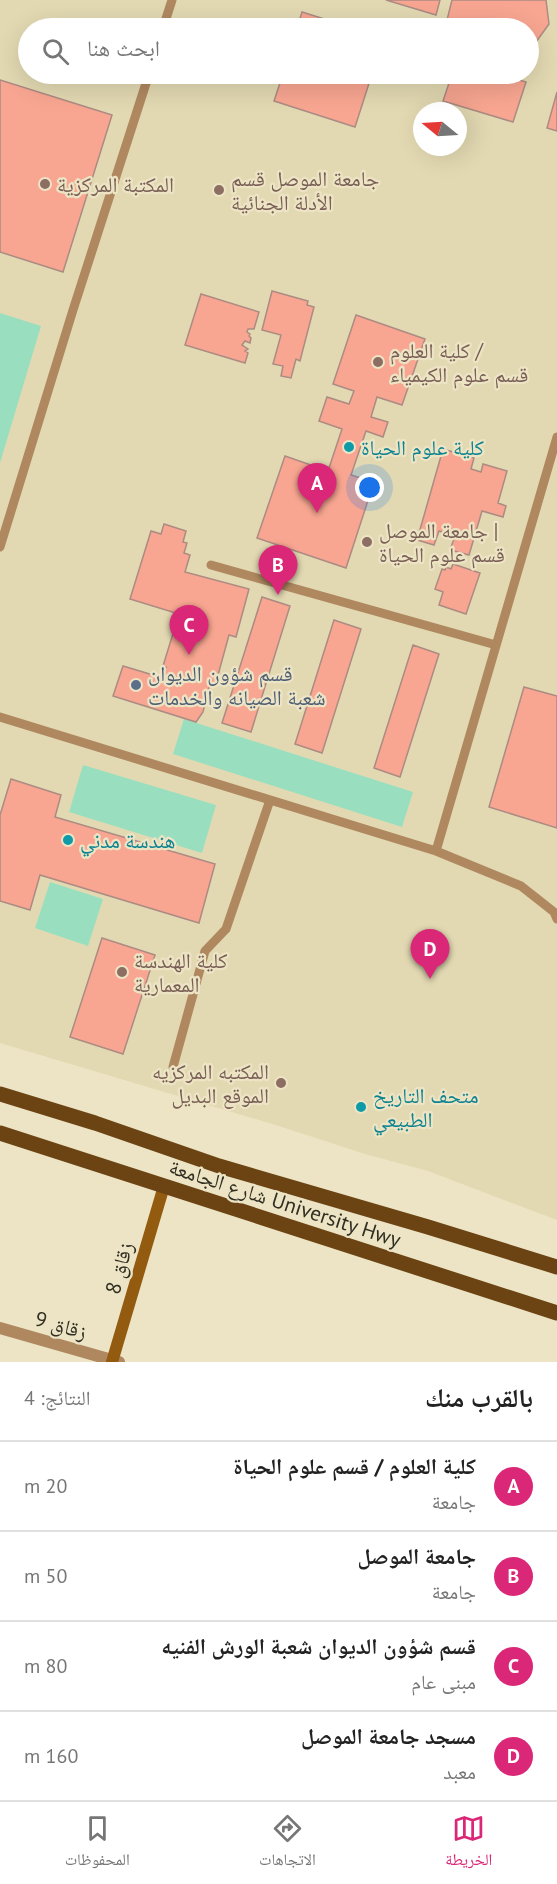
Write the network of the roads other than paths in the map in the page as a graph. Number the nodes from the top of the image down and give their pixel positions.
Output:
1 (172, 0) edge
2 (166, 18) edge
3 (146, 84) edge
4 (557, 437) edge
5 (0, 547) edge
6 (211, 566) dead end
7 (496, 645) junction
8 (0, 717) edge
9 (270, 800) junction
10 (436, 850) junction
11 (557, 919) edge
12 (173, 1067) dead end
13 (0, 1094) edge
14 (0, 1132) edge
15 (164, 1185) junction
16 (557, 1256) edge
17 (539, 1261) junction
18 (557, 1267) edge
19 (557, 1313) edge
20 (0, 1328) edge
21 (114, 1361) edge

1 - 2 lane
3 - 5 lane
4 - 7 lane
6 - 7 lane
7 - 10 lane
8 - 9 lane
9 - 10 lane
9 - 12 lane
10 - 11 lane
13 - 17 main road, شارع الجامعة University Hwy
14 - 15 main road, شارع الجامعة University Hwy
15 - 19 main road, شارع الجامعة University Hwy
15 - 21 street, زقاق 8
16 - 17 main road
17 - 18 main road, شارع الجامعة University Hwy
20 - 21 street, زقاق 9

